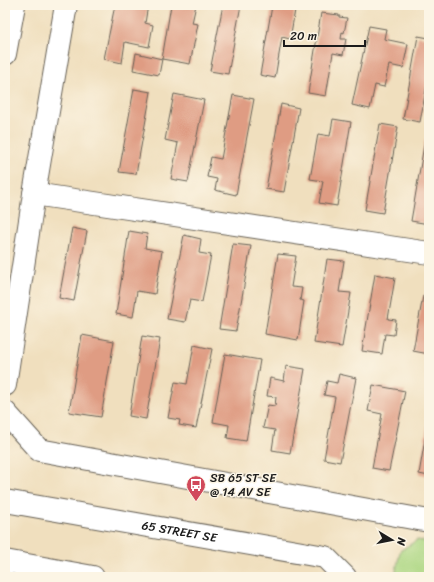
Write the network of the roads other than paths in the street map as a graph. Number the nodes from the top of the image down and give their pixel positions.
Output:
1 (14, 5) edge
2 (66, 5) edge
3 (5, 54) edge
4 (34, 194) junction
5 (429, 253) edge
6 (5, 385) edge
7 (5, 412) edge
8 (5, 501) edge
9 (429, 521) edge
10 (5, 561) edge
11 (93, 577) edge
12 (345, 577) edge

1 - 3 street
2 - 4 street
4 - 5 street
4 - 6 street
7 - 9 street
8 - 12 street, 65 STREET SE
10 - 11 street

